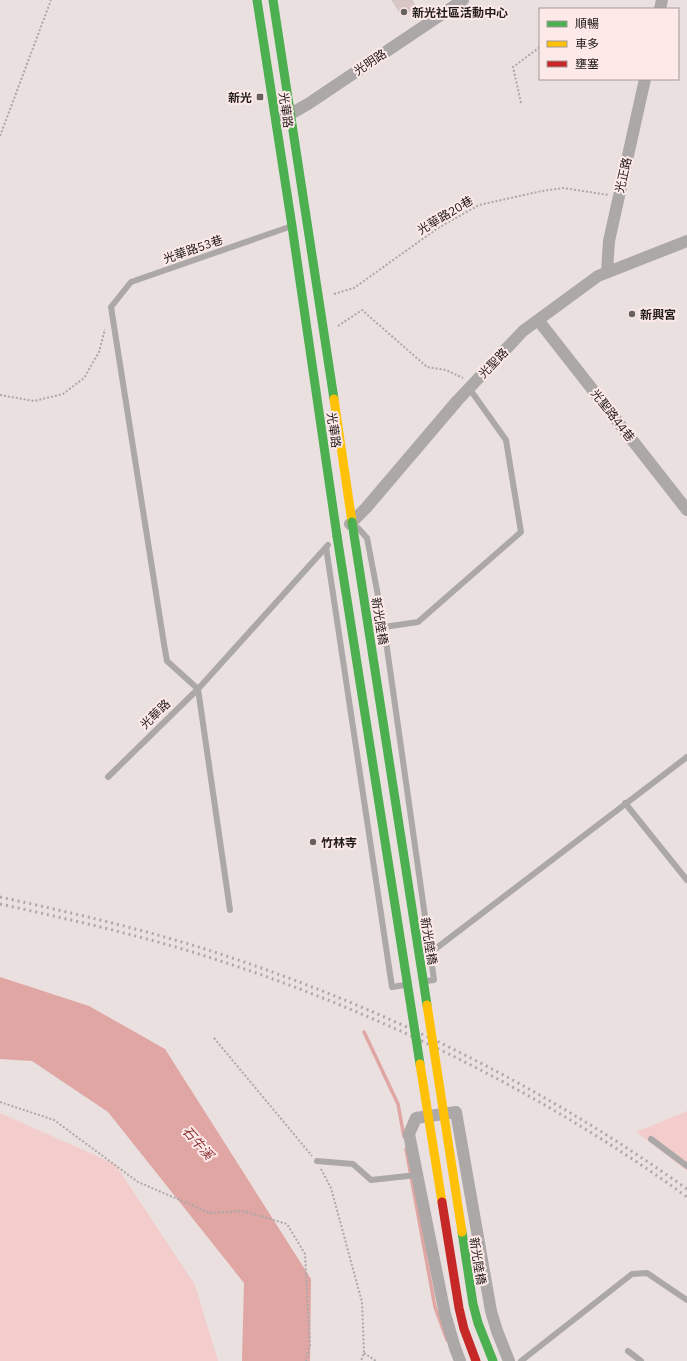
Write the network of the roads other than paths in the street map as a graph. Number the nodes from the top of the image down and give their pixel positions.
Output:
1 (257, 0) edge
2 (273, 0) edge
3 (463, 0) edge
4 (645, 80) edge
5 (291, 114) junction
6 (275, 123) junction
7 (292, 226) junction
8 (687, 240) edge
9 (313, 264) junction
10 (297, 267) junction
11 (607, 272) junction
12 (538, 320) junction
13 (471, 385) junction
14 (687, 510) edge
15 (352, 522) junction
16 (337, 536) junction
17 (326, 547) junction
18 (384, 627) junction
19 (198, 690) junction
20 (687, 757) edge
21 (108, 777) dead end
22 (626, 803) junction
23 (687, 880) edge
24 (230, 910) dead end
25 (430, 953) junction
26 (420, 982) dead end
27 (413, 984) dead end
28 (651, 1139) dead end
29 (317, 1161) road end
30 (687, 1166) edge
31 (417, 1174) junction
32 (687, 1300) edge
33 (628, 1351) dead end
34 (460, 1361) edge
35 (476, 1361) edge
36 (493, 1361) edge
37 (509, 1361) edge
38 (521, 1361) edge
39 (641, 1361) edge

1 - 6 main road, 光華路
2 - 5 main road, 光華路
3 - 5 street, 光明路
4 - 11 street, 光正路
5 - 6 street, 光明路
5 - 9 main road, 光華路
6 - 7 main road, 光華路
7 - 10 main road, 光華路
7 - 19 lane, 光華路53巷
8 - 11 street, 光聖路
9 - 10 main road
9 - 15 main road, 光華路
10 - 16 main road, 光華路
11 - 12 street, 光聖路
12 - 13 street, 光聖路
12 - 14 street, 光聖路44巷
13 - 15 street, 光聖路
13 - 18 lane
15 - 16 street, 光聖路
15 - 18 lane
15 - 36 main road, 新光陸橋, bridge
16 - 17 lane, 光華路
16 - 35 main road, bridge
17 - 19 lane, 光華路
17 - 27 lane
18 - 25 lane
19 - 21 lane, 光華路
19 - 24 lane
20 - 22 lane
22 - 23 lane
22 - 25 lane
25 - 26 lane
28 - 30 lane
29 - 31 lane
31 - 34 street
31 - 37 street
32 - 38 lane
33 - 39 lane

